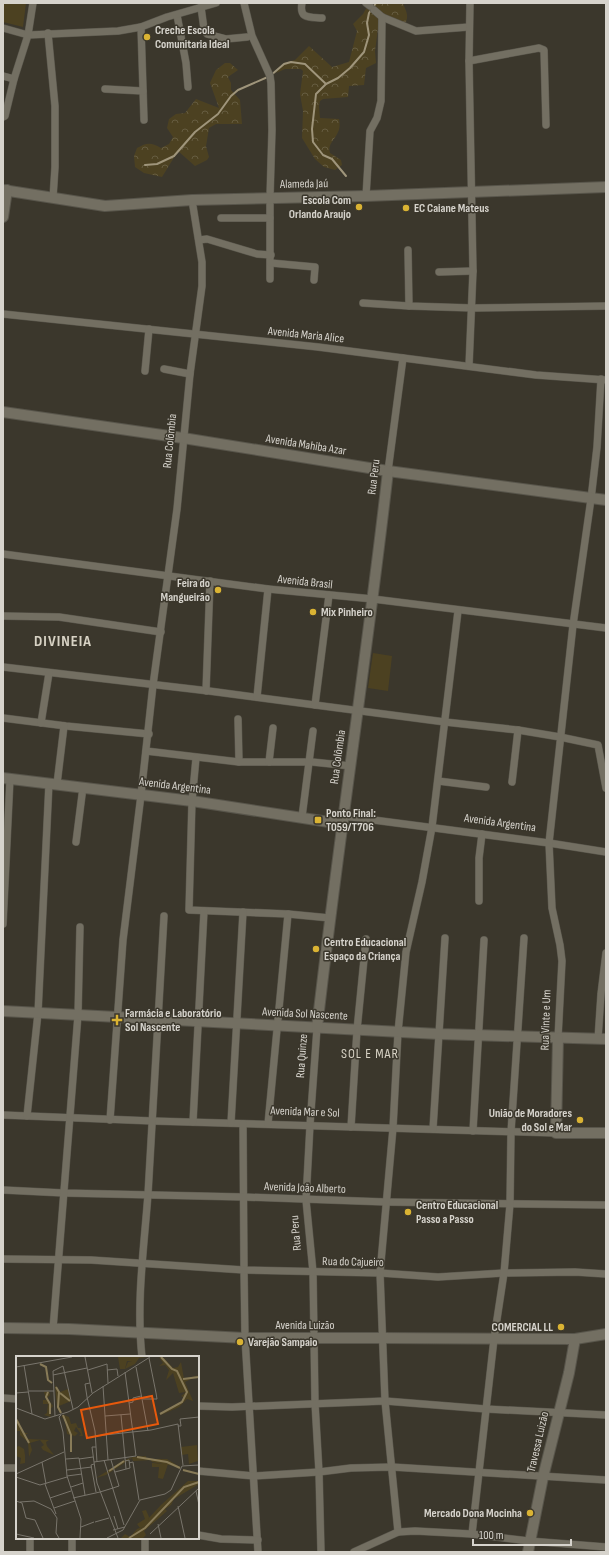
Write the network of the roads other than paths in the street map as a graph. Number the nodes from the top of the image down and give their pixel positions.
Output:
1 (32, 3) edge
2 (216, 3) edge
3 (244, 3) edge
4 (302, 3) edge
5 (470, 3) edge
6 (370, 6) edge
7 (200, 7) junction
8 (177, 14) junction
9 (382, 17) junction
10 (322, 18) dead end
11 (141, 27) junction
12 (3, 28) edge
13 (469, 28) junction
14 (48, 33) junction
15 (28, 35) junction
16 (247, 37) dead end
17 (469, 61) junction
18 (3, 76) edge
19 (14, 79) junction
20 (188, 87) dead end
21 (105, 89) dead end
22 (143, 91) junction
23 (3, 117) edge
24 (144, 120) dead end
25 (546, 125) dead end
26 (606, 187) edge
27 (5, 190) edge
28 (471, 191) junction
29 (366, 196) junction
30 (270, 197) junction
31 (53, 198) junction
32 (192, 200) junction
33 (3, 217) edge
34 (221, 218) dead end
35 (270, 218) junction
36 (199, 240) junction
37 (408, 250) dead end
38 (271, 255) junction
39 (271, 264) junction
40 (473, 271) junction
41 (439, 272) dead end
42 (270, 279) dead end
43 (314, 280) dead end
44 (363, 303) dead end
45 (409, 306) junction
46 (606, 306) edge
47 (473, 308) junction
48 (3, 314) edge
49 (149, 329) junction
50 (196, 334) junction
51 (403, 358) junction
52 (469, 366) junction
53 (164, 369) dead end
54 (145, 371) dead end
55 (190, 374) junction
56 (603, 380) edge
57 (3, 412) edge
58 (183, 438) junction
59 (388, 471) junction
60 (591, 499) junction
61 (606, 500) edge
62 (3, 554) edge
63 (169, 576) junction
64 (210, 581) junction
65 (268, 589) junction
66 (329, 595) junction
67 (373, 599) junction
68 (458, 611) junction
69 (3, 616) edge
70 (573, 625) junction
71 (606, 628) edge
72 (161, 632) junction
73 (3, 667) edge
74 (49, 673) junction
75 (153, 685) junction
76 (206, 691) junction
77 (257, 697) junction
78 (315, 705) junction
79 (358, 711) junction
80 (3, 718) edge
81 (238, 719) dead end
82 (445, 722) junction
83 (41, 723) junction
84 (64, 726) junction
85 (272, 728) dead end
86 (518, 730) junction
87 (313, 731) dead end
88 (149, 734) junction
89 (560, 736) junction
90 (146, 751) junction
91 (196, 758) junction
92 (239, 762) junction
93 (270, 762) junction
94 (308, 762) junction
95 (351, 766) junction
96 (7, 778) edge
97 (438, 781) junction
98 (512, 782) dead end
99 (53, 784) junction
100 (83, 787) junction
101 (486, 788) dead end
102 (606, 788) edge
103 (141, 795) junction
104 (192, 801) junction
105 (302, 817) junction
106 (343, 820) junction
107 (432, 827) junction
108 (482, 834) junction
109 (76, 842) dead end
110 (549, 843) junction
111 (606, 852) edge
112 (479, 901) dead end
113 (204, 911) junction
114 (243, 912) junction
115 (288, 914) junction
116 (164, 916) dead end
117 (330, 918) junction
118 (3, 924) edge
119 (80, 927) dead end
120 (444, 938) dead end
121 (524, 938) dead end
122 (366, 939) dead end
123 (484, 940) dead end
124 (606, 953) edge
125 (3, 1011) edge
126 (38, 1013) junction
127 (78, 1015) junction
128 (117, 1017) junction
129 (159, 1020) junction
130 (198, 1022) junction
131 (237, 1024) junction
132 (278, 1026) junction
133 (317, 1028) junction
134 (357, 1030) junction
135 (398, 1032) junction
136 (439, 1034) junction
137 (478, 1035) junction
138 (518, 1036) junction
139 (558, 1038) junction
140 (602, 1039) edge
141 (3, 1115) edge
142 (27, 1116) junction
143 (70, 1118) junction
144 (110, 1120) junction
145 (153, 1121) junction
146 (193, 1122) junction
147 (231, 1123) junction
148 (243, 1124) junction
149 (268, 1124) junction
150 (310, 1125) junction
151 (350, 1127) junction
152 (393, 1128) junction
153 (433, 1129) junction
154 (473, 1131) junction
155 (511, 1132) junction
156 (556, 1133) junction
157 (606, 1133) edge
158 (3, 1190) edge
159 (64, 1193) junction
160 (148, 1196) junction
161 (244, 1197) junction
162 (306, 1200) junction
163 (386, 1202) junction
164 (510, 1204) junction
165 (606, 1205) edge
166 (3, 1259) edge
167 (60, 1259) junction
168 (142, 1264) junction
169 (244, 1270) junction
170 (312, 1272) junction
171 (504, 1273) junction
172 (380, 1274) junction
173 (606, 1274) edge
174 (3, 1328) edge
175 (54, 1329) junction
176 (139, 1332) junction
177 (606, 1334) edge
178 (246, 1338) junction
179 (314, 1338) junction
180 (382, 1338) junction
181 (494, 1339) junction
182 (575, 1339) junction
183 (142, 1356) edge
184 (3, 1398) edge
185 (16, 1399) edge
186 (385, 1401) junction
187 (315, 1403) junction
188 (199, 1406) edge
189 (250, 1407) junction
190 (486, 1409) junction
191 (559, 1412) junction
192 (606, 1415) edge
193 (392, 1467) junction
194 (3, 1468) edge
195 (16, 1468) edge
196 (199, 1471) edge
197 (319, 1472) junction
198 (480, 1472) junction
199 (254, 1476) junction
200 (543, 1476) junction
201 (606, 1480) edge
202 (398, 1532) junction
203 (472, 1534) junction
204 (199, 1535) edge
205 (30, 1539) edge
206 (72, 1539) edge
207 (145, 1539) edge
208 (258, 1540) junction
209 (529, 1541) junction
210 (606, 1547) edge
211 (30, 1552) edge
212 (72, 1552) edge
213 (145, 1552) edge
214 (258, 1552) edge
215 (321, 1552) edge
216 (354, 1552) edge
217 (528, 1552) edge

1 - 15 street
2 - 7 street
3 - 30 street
4 - 10 street
5 - 13 street
6 - 9 street
7 - 8 street
7 - 16 street
8 - 11 street
8 - 20 street
9 - 13 street
9 - 29 street
11 - 14 street
11 - 22 street
12 - 15 street
13 - 17 street
14 - 15 street
14 - 31 street
15 - 19 street
17 - 25 street
17 - 28 street
18 - 19 street
19 - 23 street
21 - 22 street
22 - 24 street
26 - 28 street, Alameda Jaú
27 - 31 street, Alameda Jaú
27 - 33 street
28 - 29 street, Alameda Jaú
28 - 40 street
29 - 30 street, Alameda Jaú
30 - 32 street, Alameda Jaú
30 - 35 street
31 - 32 street, Alameda Jaú
32 - 36 street, Rua Colômbia
34 - 35 street
35 - 38 street
36 - 38 street
36 - 50 street, Rua Colômbia
37 - 45 street
38 - 39 street
39 - 42 street
39 - 43 street
40 - 41 street
40 - 47 street
44 - 45 street
45 - 47 street
46 - 47 street
47 - 52 street
48 - 49 street, Avenida Maria Alice
49 - 50 street, Avenida Maria Alice
49 - 54 street
50 - 51 street, Avenida Maria Alice
50 - 55 street, Rua Colômbia
51 - 52 street, Avenida Maria Alice
51 - 59 street, Rua Peru
52 - 56 street, Avenida Maria Alice
53 - 55 street
55 - 58 street, Rua Colômbia
56 - 60 street, Rua Vinte e Um
57 - 58 street, Avenida Mahiba Azar
58 - 59 street, Avenida Mahiba Azar
58 - 63 street, Rua Colômbia
59 - 60 street, Avenida Mahiba Azar
59 - 67 street, Rua Peru
60 - 61 street, Avenida Mahiba Azar
60 - 70 street, Rua Vinte e Um
62 - 63 street, Avenida Brasil
63 - 64 street, Avenida Brasil
63 - 72 street, Rua Colômbia
64 - 65 street, Avenida Brasil
64 - 76 street
65 - 66 street, Avenida Brasil
65 - 77 street
66 - 67 street, Avenida Brasil
66 - 78 street
67 - 68 street, Avenida Brasil
67 - 79 street, Rua Colômbia
68 - 70 street, Avenida Brasil
68 - 82 street
69 - 72 street
70 - 71 street, Avenida Brasil
70 - 89 street, Rua Vinte e Um
72 - 75 street, Rua Colômbia
73 - 74 street
74 - 75 street
74 - 83 street
75 - 76 street
75 - 88 street, Rua Colômbia
76 - 77 street
77 - 78 street
78 - 79 street
79 - 82 street
79 - 95 street, Rua Colômbia
80 - 83 street
81 - 92 street
82 - 86 street
82 - 97 street
83 - 84 street
84 - 88 street
84 - 99 street
85 - 93 street
86 - 89 street
86 - 98 street
87 - 94 street
88 - 90 street, Rua Colômbia
89 - 102 street
89 - 110 street, Rua Vinte e Um
90 - 91 street
90 - 103 street, Rua Colômbia
91 - 92 street
91 - 104 street
92 - 93 street
93 - 94 street
94 - 95 street
94 - 105 street
95 - 106 street, Rua Colômbia
96 - 99 street, Avenida Argentina
96 - 118 street
97 - 101 street
97 - 107 street
99 - 100 street, Avenida Argentina
99 - 126 street
100 - 103 street, Avenida Argentina
100 - 109 street
103 - 104 street, Avenida Argentina
103 - 128 street, Rua Colômbia
104 - 105 street, Avenida Argentina
104 - 113 street
105 - 106 street, Avenida Argentina
106 - 107 street, Avenida Argentina
106 - 117 street, Rua Colômbia
107 - 108 street, Avenida Argentina
107 - 135 street
108 - 110 street, Avenida Argentina
108 - 112 street
110 - 111 street, Avenida Argentina
110 - 139 street, Rua Vinte e Um
113 - 114 street
113 - 130 street
114 - 115 street
114 - 131 street
115 - 117 street
115 - 132 street
116 - 129 street
117 - 133 street, Rua Quinze
119 - 127 street
120 - 136 street
121 - 138 street
122 - 134 street
123 - 137 street
124 - 140 street
125 - 126 street, Avenida Sol Nascente
126 - 127 street, Avenida Sol Nascente
126 - 142 street
127 - 128 street, Avenida Sol Nascente
127 - 143 street
128 - 129 street, Avenida Sol Nascente
128 - 144 street, Rua Colômbia
129 - 130 street, Avenida Sol Nascente
129 - 145 street
130 - 131 street, Avenida Sol Nascente
130 - 146 street
131 - 132 street, Avenida Sol Nascente
131 - 147 street
132 - 133 street, Avenida Sol Nascente
132 - 149 street
133 - 134 street, Avenida Sol Nascente
133 - 150 street, Rua Quinze
134 - 135 street, Avenida Sol Nascente
134 - 151 street
135 - 136 street, Avenida Sol Nascente
135 - 152 street
136 - 137 street, Avenida Sol Nascente
136 - 153 street
137 - 138 street, Avenida Sol Nascente
137 - 154 street
138 - 139 street, Avenida Sol Nascente
138 - 155 street
139 - 140 street, Avenida Sol Nascente
139 - 156 street, Rua Vinte e Um
141 - 142 street, Avenida Mar e Sol
142 - 143 street, Avenida Mar e Sol
143 - 144 street, Avenida Mar e Sol
143 - 159 street
144 - 145 street, Avenida Mar e Sol
145 - 146 street, Avenida Mar e Sol
145 - 160 street
146 - 147 street, Avenida Mar e Sol
147 - 148 street, Avenida Mar e Sol
148 - 149 street, Avenida Mar e Sol
148 - 161 street
149 - 150 street, Avenida Mar e Sol
150 - 151 street, Avenida Mar e Sol
150 - 162 street, Rua Peru
151 - 152 street, Avenida Mar e Sol
152 - 153 street, Avenida Mar e Sol
152 - 163 street
153 - 154 street, Avenida Mar e Sol
154 - 155 street, Avenida Mar e Sol
155 - 156 street, Avenida Mar e Sol
155 - 164 street
156 - 157 street, Avenida Mar e Sol
158 - 159 street, Avenida João Alberto
159 - 160 street, Avenida João Alberto
159 - 167 street
160 - 161 street, Avenida João Alberto
160 - 168 street
161 - 162 street, Avenida João Alberto
161 - 169 street
162 - 163 street, Avenida João Alberto
162 - 170 street, Rua Peru
163 - 164 street, Avenida João Alberto
163 - 172 street
164 - 165 street, Avenida João Alberto
164 - 171 street
166 - 167 street, Rua do Cajueiro
167 - 168 street, Rua do Cajueiro
167 - 175 street
168 - 169 street, Rua do Cajueiro
168 - 176 street
169 - 170 street, Rua do Cajueiro
169 - 178 street
170 - 172 street, Rua do Cajueiro
170 - 179 street, Rua Peru
171 - 172 street, Rua do Cajueiro
171 - 173 street, Rua do Cajueiro
171 - 181 street
172 - 180 street
174 - 175 street, Avenida Luizão
175 - 176 street, Avenida Luizão
176 - 178 street, Avenida Luizão
176 - 183 street
177 - 182 street, Avenida Luizão
178 - 179 street, Avenida Luizão
178 - 189 street
179 - 180 street, Avenida Luizão
179 - 187 street, Rua Peru
180 - 181 street, Avenida Luizão
180 - 186 street
181 - 182 street, Avenida Luizão
181 - 190 street
182 - 191 street, Travessa Luizão
184 - 185 street
186 - 187 street
186 - 190 street
186 - 193 street
187 - 189 street
187 - 197 street, Rua Peru
188 - 189 street
189 - 199 street
190 - 191 street
190 - 198 street
191 - 192 street
191 - 200 street, Travessa Luizão
193 - 197 street
193 - 198 street
193 - 202 street
194 - 195 street
196 - 199 street
197 - 199 street
197 - 215 street, Rua Peru
198 - 200 street
198 - 203 street
199 - 208 street
200 - 201 street
200 - 209 street, Travessa Luizão
202 - 203 street
202 - 216 street
203 - 209 street
204 - 208 street
205 - 211 street
206 - 212 street
207 - 213 street
208 - 214 street
209 - 210 street
209 - 217 street, Travessa Luizão

